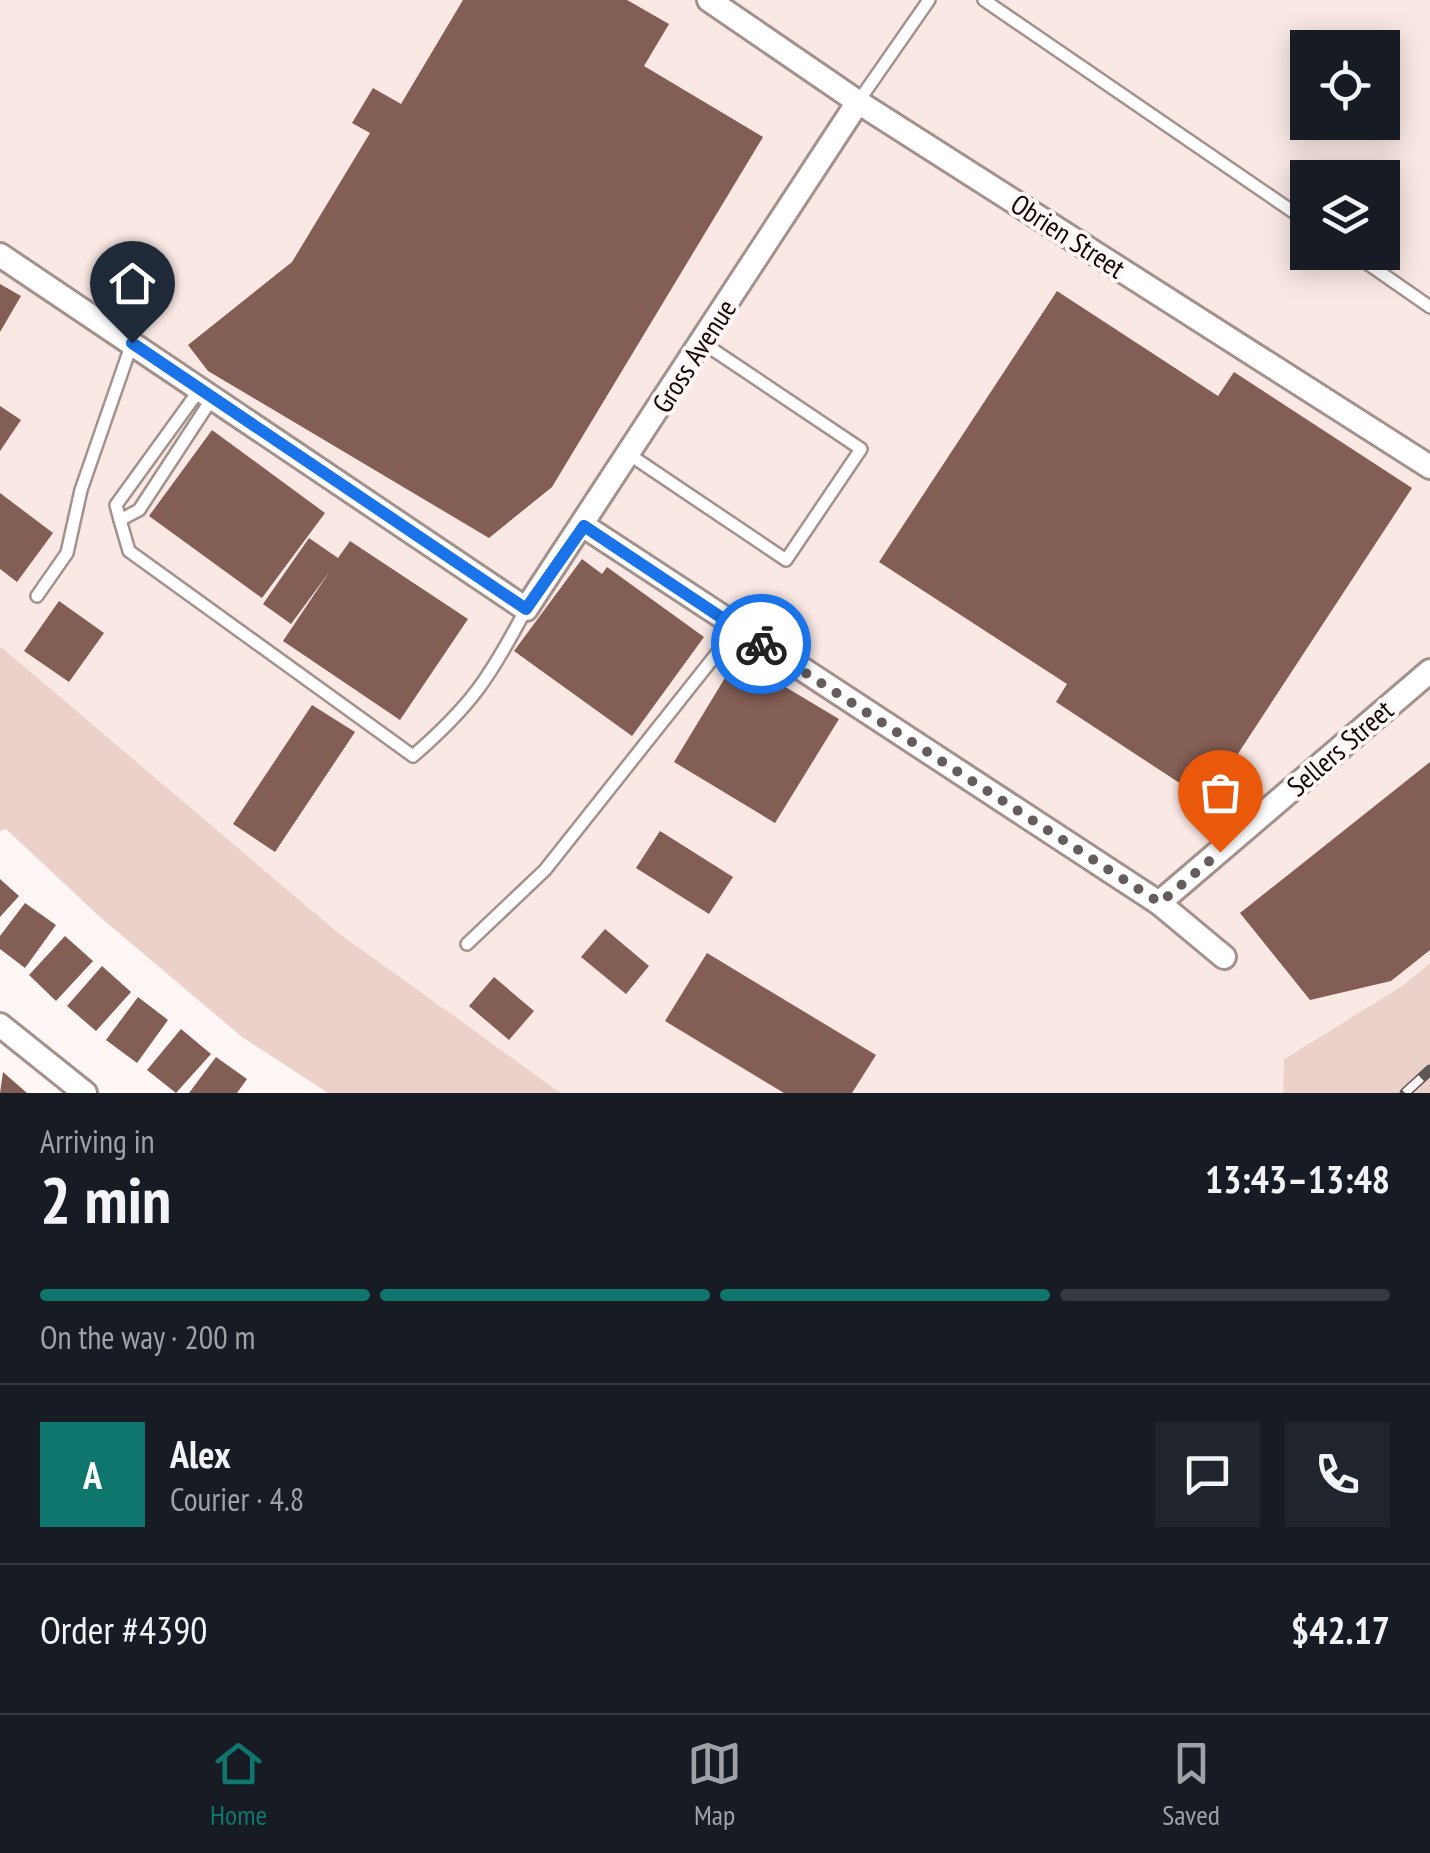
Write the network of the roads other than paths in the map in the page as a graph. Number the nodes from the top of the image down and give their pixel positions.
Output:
1 (709, 0) edge
2 (929, 0) edge
3 (984, 0) edge
4 (858, 102) junction
5 (1290, 210) edge
6 (0, 254) edge
7 (1377, 270) edge
8 (1430, 307) edge
9 (132, 343) junction
10 (702, 343) junction
11 (206, 393) junction
12 (630, 454) junction
13 (1430, 467) edge
14 (120, 520) junction
15 (584, 526) junction
16 (38, 596) dead end
17 (526, 609) junction
18 (737, 628) junction
19 (1430, 671) edge
20 (1160, 903) junction
21 (467, 944) dead end
22 (1224, 956) dead end
23 (0, 1025) edge
24 (85, 1093) edge

1 - 4 street, Obrien Street
2 - 4 lane
3 - 5 lane
4 - 10 street, Gross Avenue
4 - 13 street, Obrien Street
6 - 9 street
7 - 8 lane
9 - 11 street
9 - 16 lane
10 - 12 street, Gross Avenue
10 - 12 lane
11 - 14 lane
11 - 14 lane
11 - 17 street
12 - 15 street, Gross Avenue
14 - 17 lane
15 - 17 street, Gross Avenue
15 - 18 street
18 - 20 street
18 - 21 lane
19 - 20 street, Sellers Street
20 - 22 street
23 - 24 street

